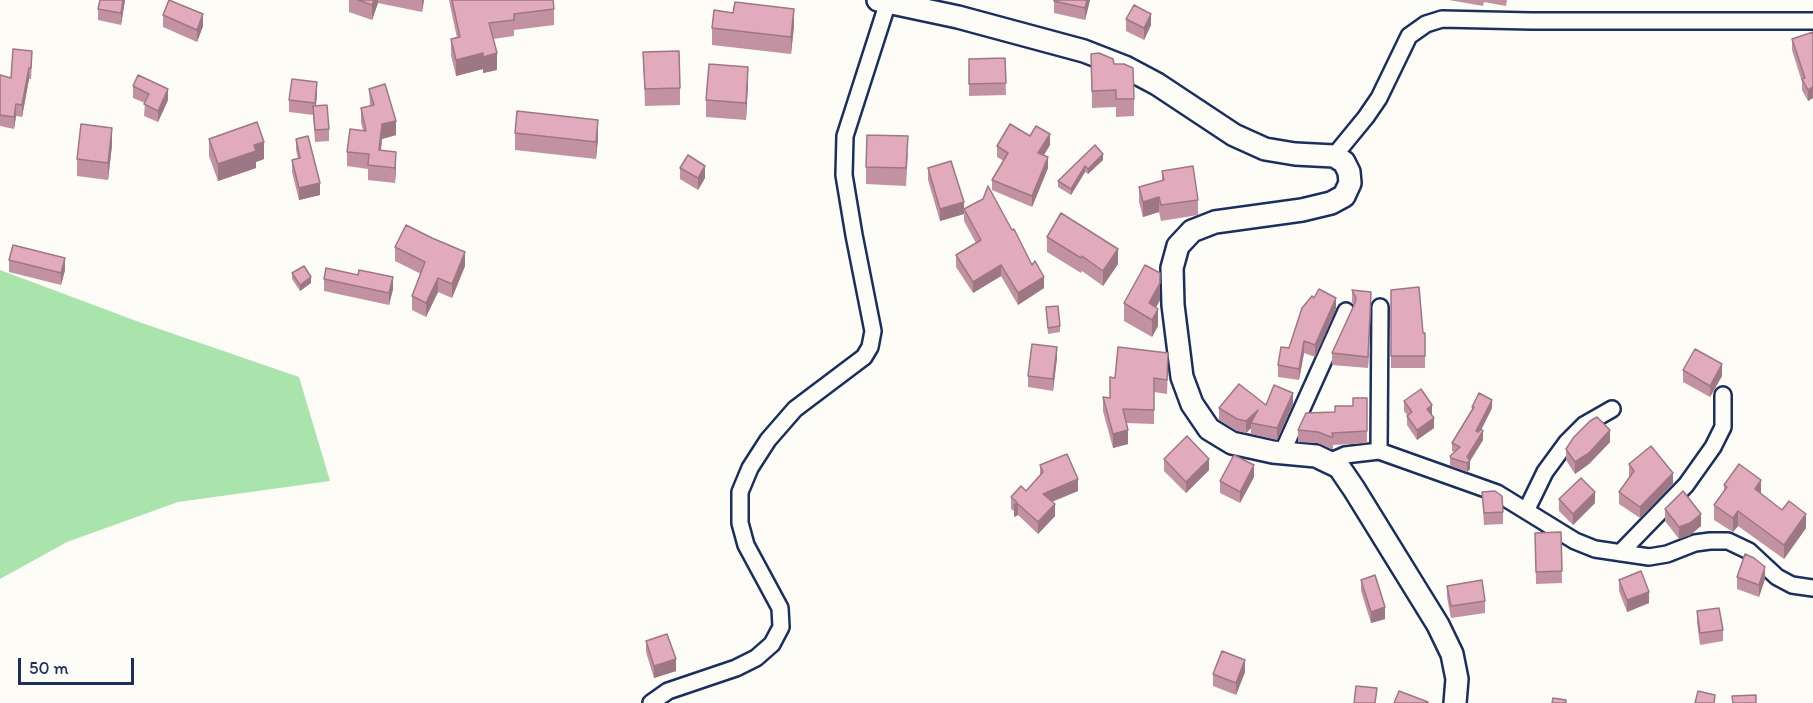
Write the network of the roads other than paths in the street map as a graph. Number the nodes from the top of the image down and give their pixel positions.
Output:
1 (883, 1) edge
2 (1813, 21) edge
3 (1334, 156) junction
4 (1380, 307) dead end
5 (1346, 310) dead end
6 (1723, 395) dead end
7 (1612, 409) dead end
8 (1379, 451) junction
9 (1281, 453) junction
10 (1329, 462) junction
11 (1526, 511) junction
12 (1620, 553) junction
13 (1813, 588) edge
14 (651, 703) edge
15 (1455, 703) edge

1 - 3 street
1 - 14 street
2 - 3 street
3 - 9 street
4 - 8 street
5 - 9 street
6 - 12 street
7 - 11 street
8 - 10 street
8 - 11 street
9 - 10 street
10 - 15 street
11 - 12 street
12 - 13 street

